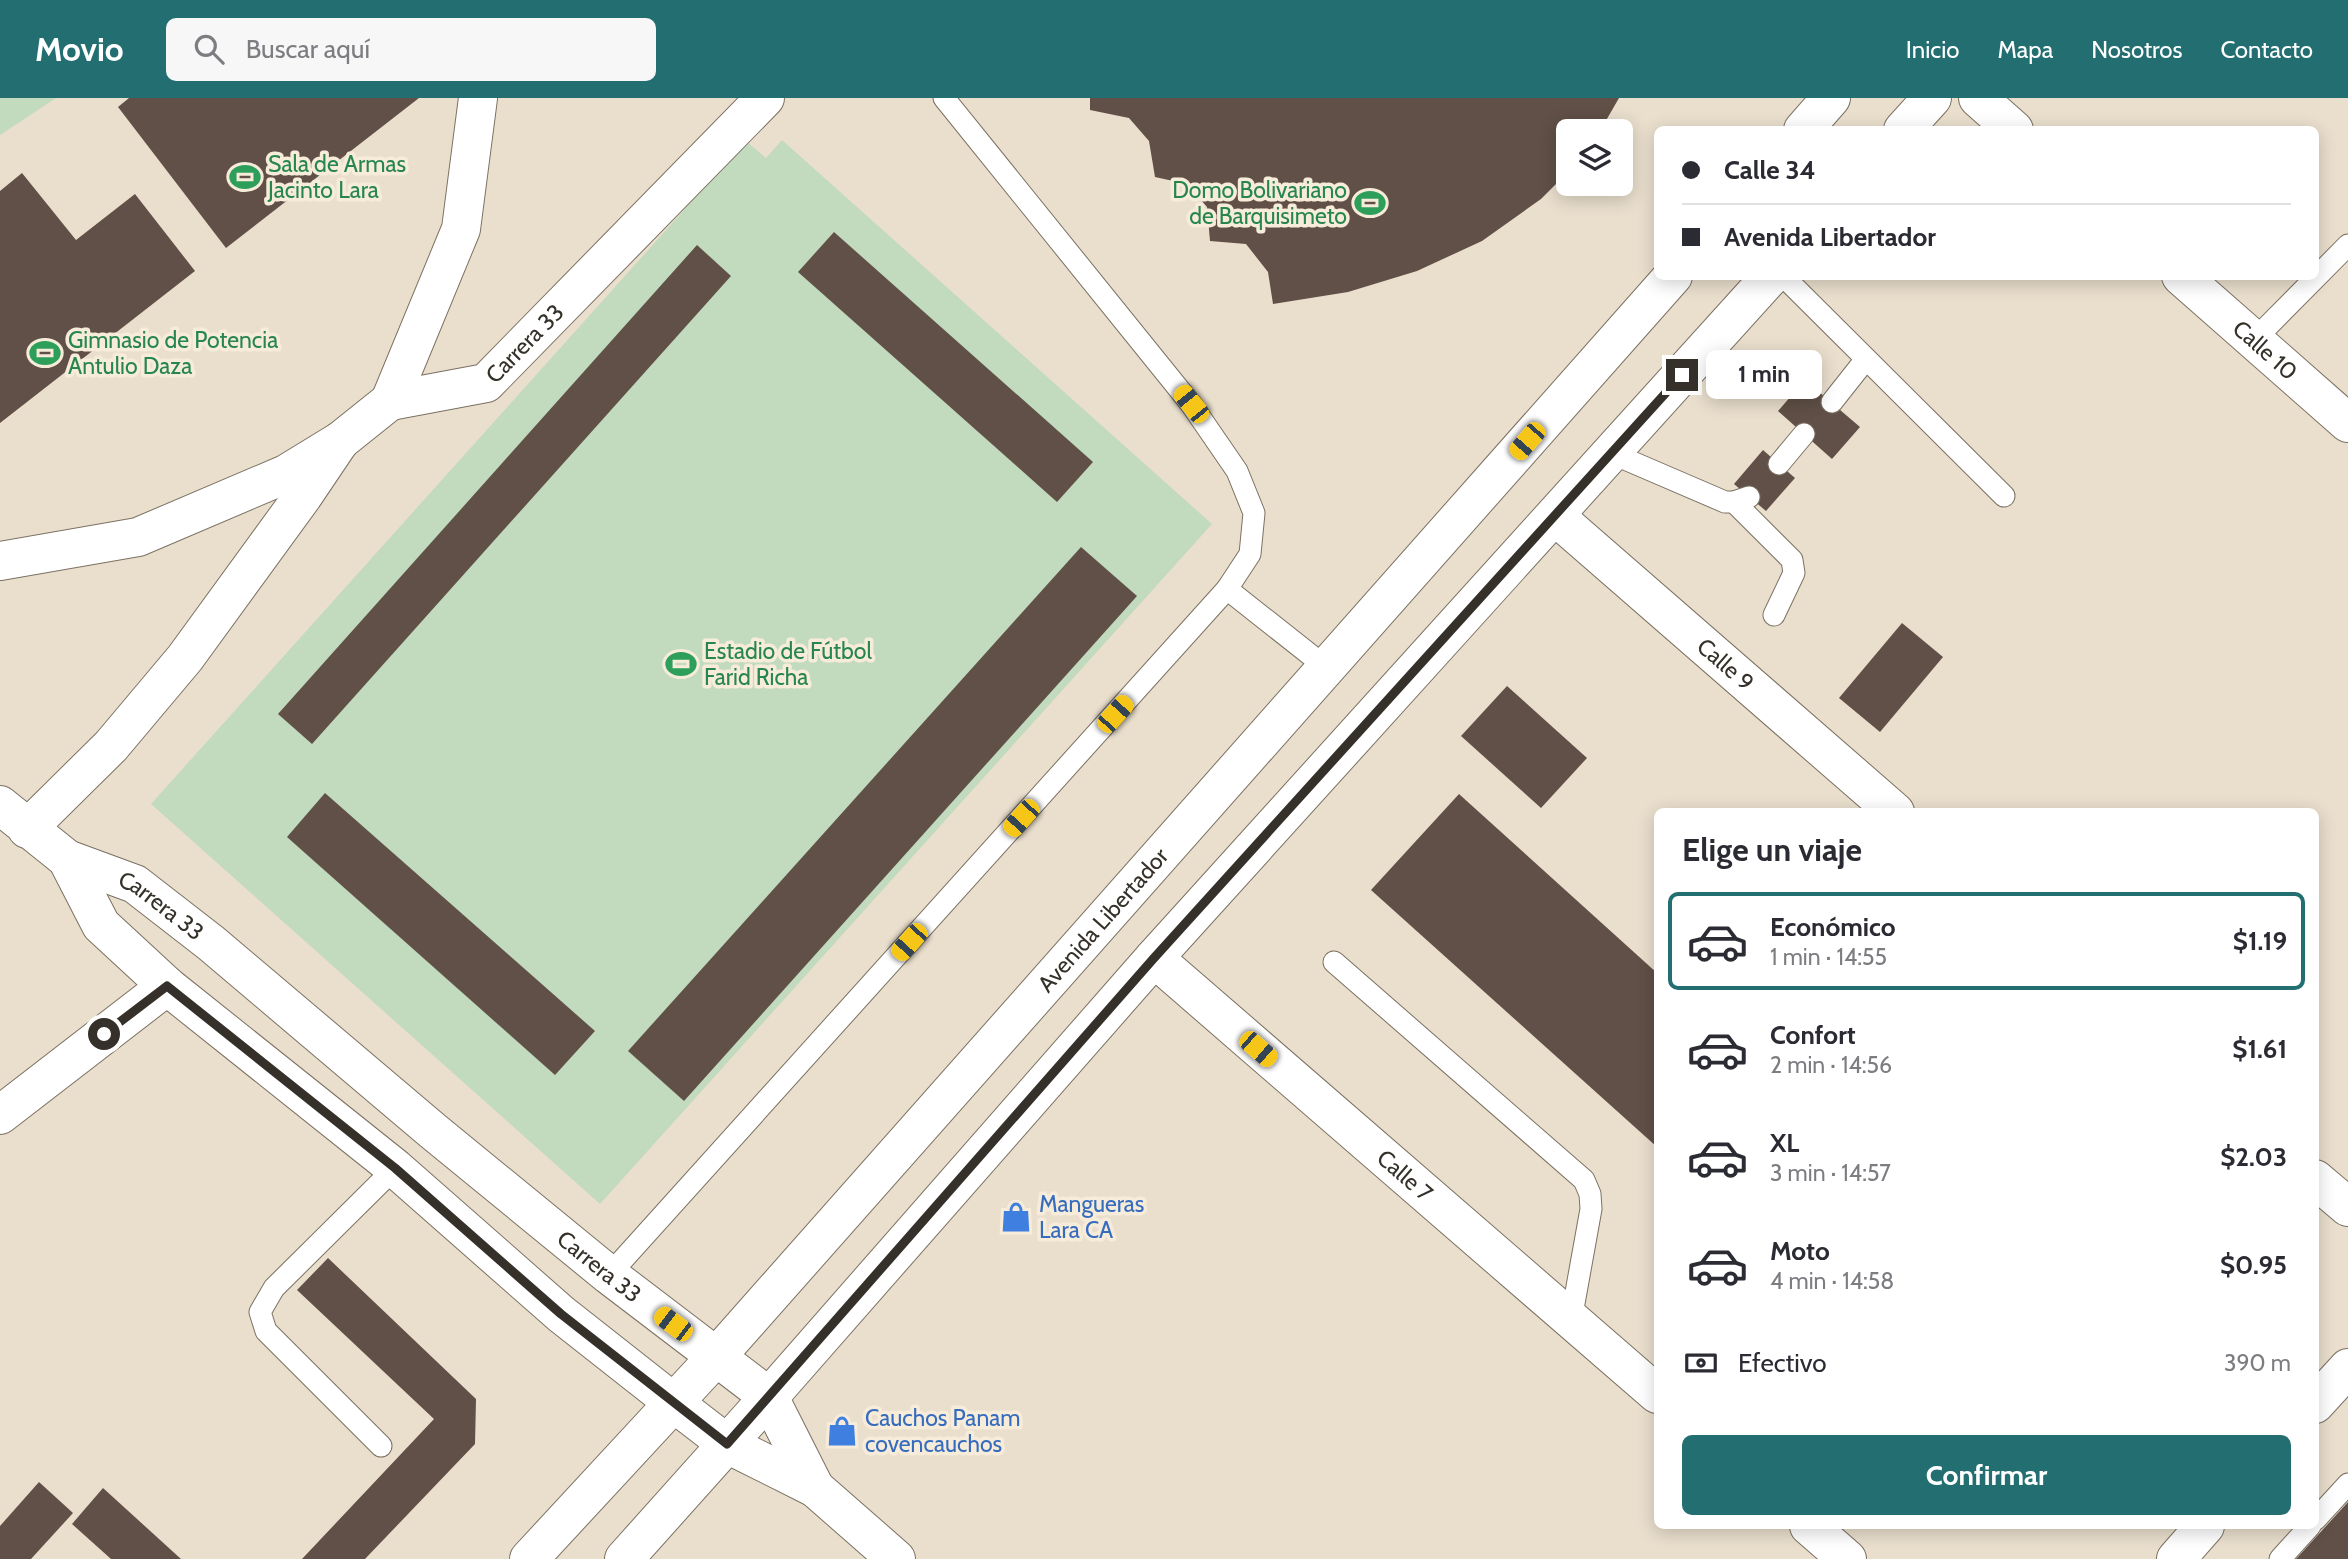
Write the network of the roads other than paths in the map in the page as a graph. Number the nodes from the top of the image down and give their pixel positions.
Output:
1 (478, 98) edge
2 (765, 98) edge
3 (944, 98) edge
4 (1831, 98) edge
5 (1932, 98) edge
6 (1978, 98) edge
7 (1806, 126) edge
8 (1907, 126) edge
9 (2010, 126) edge
10 (2348, 245) edge
11 (2319, 275) edge
12 (1669, 280) edge
13 (1767, 280) edge
14 (1787, 280) edge
15 (2185, 280) edge
16 (2314, 280) edge
17 (2254, 341) junction
18 (1866, 359) junction
19 (390, 401) junction
20 (1832, 402) dead end
21 (2348, 424) edge
22 (1804, 434) dead end
23 (340, 441) junction
24 (1612, 453) junction
25 (1779, 464) dead end
26 (2004, 495) dead end
27 (1555, 516) junction
28 (0, 561) edge
29 (1227, 590) junction
30 (1774, 615) dead end
31 (1327, 668) junction
32 (1890, 808) edge
33 (14, 817) edge
34 (67, 859) junction
35 (1154, 958) junction
36 (1334, 962) dead end
37 (167, 986) junction
38 (0, 1115) edge
39 (395, 1168) junction
40 (2319, 1183) edge
41 (2348, 1208) edge
42 (609, 1275) junction
43 (1571, 1320) junction
44 (716, 1357) junction
45 (2348, 1368) edge
46 (1654, 1391) edge
47 (769, 1397) junction
48 (2319, 1400) edge
49 (674, 1403) junction
50 (727, 1444) junction
51 (381, 1446) dead end
52 (2348, 1484) edge
53 (815, 1488) junction
54 (2319, 1516) edge
55 (1812, 1529) edge
56 (2202, 1529) edge
57 (2307, 1529) edge
58 (529, 1559) edge
59 (624, 1559) edge
60 (896, 1559) edge
61 (1847, 1559) edge
62 (2176, 1559) edge
63 (2280, 1559) edge

1 - 19 street
2 - 19 street, Carrera 33
3 - 29 lane
4 - 7 street
5 - 8 street
6 - 9 street
10 - 11 lane
12 - 31 street, Avenida Libertador
13 - 24 street
14 - 18 lane
15 - 17 street, Calle 10
16 - 17 lane
17 - 21 street, Calle 10
18 - 20 lane
18 - 26 lane
19 - 23 street
22 - 25 lane
23 - 28 street
23 - 33 street
24 - 27 street
24 - 30 lane
27 - 32 street, Calle 9
27 - 35 street
29 - 31 lane
29 - 42 lane
31 - 44 street, Avenida Libertador
33 - 34 street, Carrera 33
34 - 37 street, Carrera 33
34 - 42 street, Carrera 33
35 - 43 street, Calle 7
35 - 47 street
36 - 43 lane
37 - 38 street
37 - 39 street, Carrera 33
39 - 49 street, Carrera 33
39 - 51 lane
40 - 41 street
42 - 44 street, Carrera 33
43 - 46 street, Calle 7
44 - 47 street, Carrera 33
44 - 49 street, Avenida Libertador
45 - 48 street
47 - 50 street
47 - 53 street, Carrera 33
49 - 50 street, Carrera 33
49 - 58 street, Avenida Libertador
50 - 53 street, Carrera 33
50 - 59 street
52 - 54 lane
53 - 60 street
55 - 61 street
56 - 62 street
57 - 63 lane

